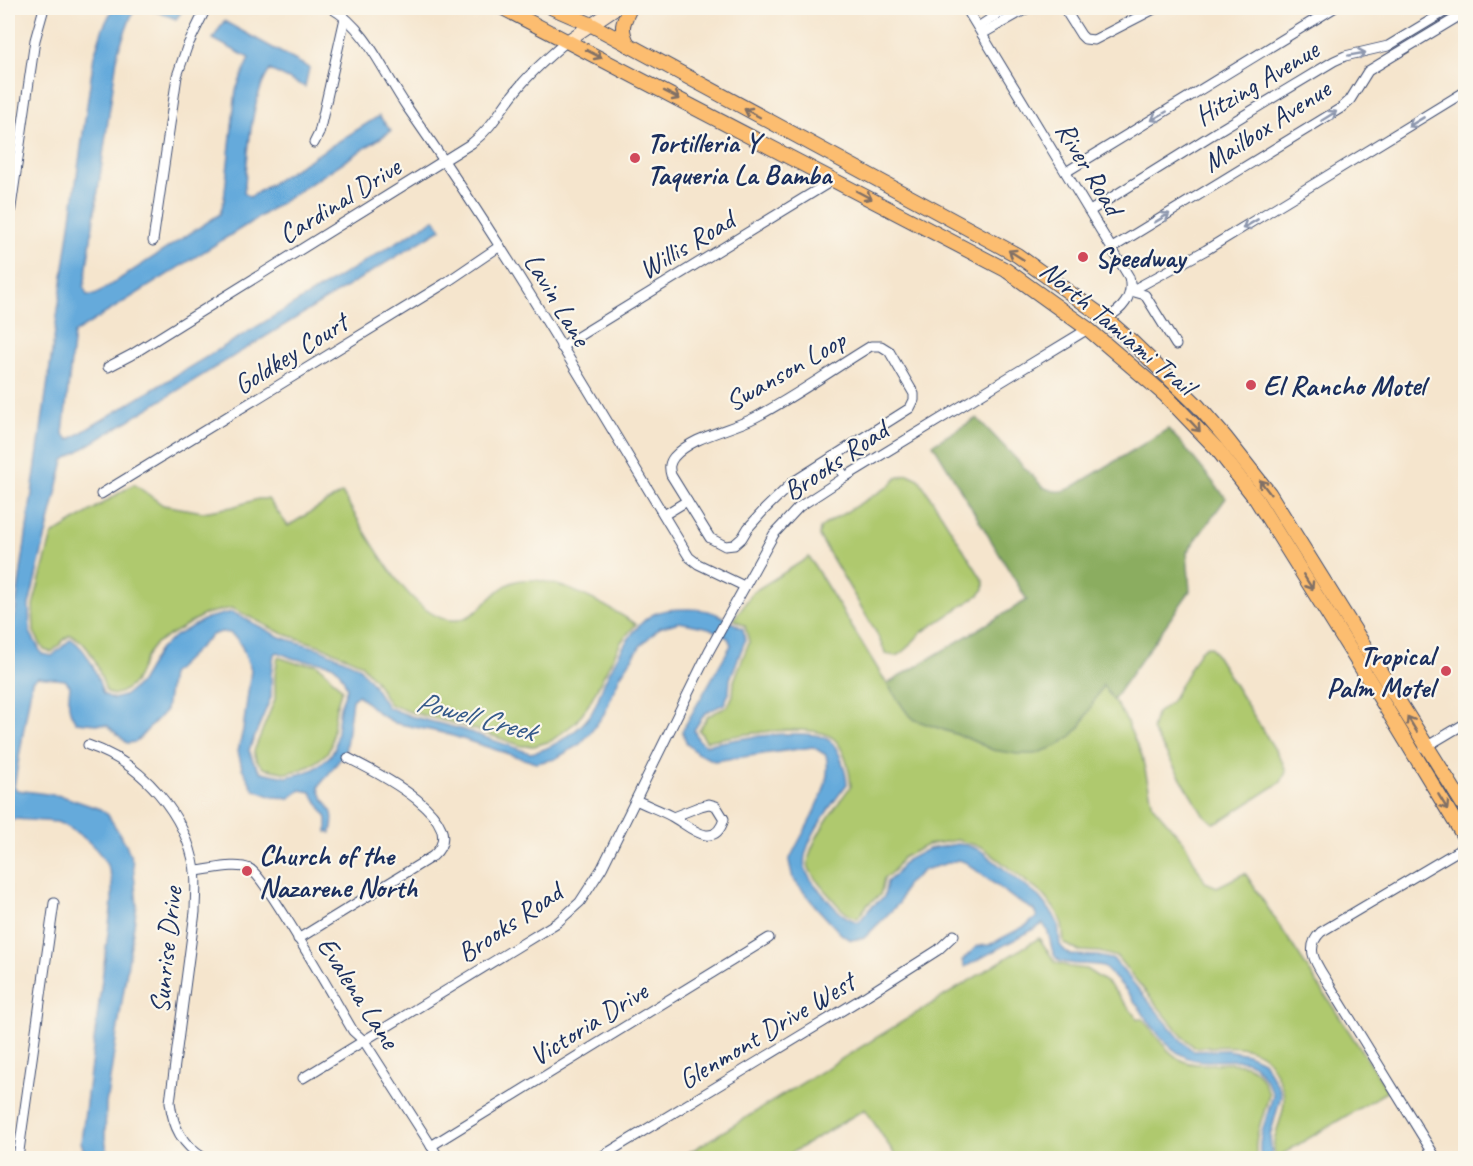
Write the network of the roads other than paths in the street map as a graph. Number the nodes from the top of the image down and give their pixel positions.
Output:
1 (44, 8) edge
2 (206, 8) edge
3 (331, 8) edge
4 (503, 8) edge
5 (553, 8) edge
6 (616, 8) edge
7 (630, 8) edge
8 (966, 8) edge
9 (1007, 8) edge
10 (1064, 8) edge
11 (1156, 8) edge
12 (1334, 8) edge
13 (1451, 8) edge
14 (1022, 9) edge
15 (1466, 12) edge
16 (345, 18) junction
17 (590, 24) junction
18 (980, 31) junction
19 (567, 41) junction
20 (628, 45) junction
21 (1466, 92) edge
22 (314, 143) dead end
23 (445, 160) junction
24 (1066, 172) junction
25 (872, 176) junction
26 (835, 179) junction
27 (1090, 211) junction
28 (8, 228) edge
29 (153, 241) dead end
30 (500, 246) junction
31 (1112, 248) junction
32 (1131, 291) junction
33 (1059, 308) junction
34 (1105, 318) junction
35 (1088, 328) junction
36 (1130, 340) junction
37 (1176, 345) dead end
38 (561, 347) junction
39 (108, 367) dead end
40 (832, 456) junction
41 (845, 477) junction
42 (101, 494) dead end
43 (1256, 499) junction
44 (687, 501) junction
45 (664, 515) junction
46 (1289, 525) junction
47 (1281, 538) junction
48 (1313, 562) junction
49 (744, 586) junction
50 (1466, 723) edge
51 (88, 745) dead end
52 (1420, 750) junction
53 (348, 758) dead end
54 (636, 800) junction
55 (1466, 809) edge
56 (673, 817) junction
57 (1466, 840) edge
58 (1466, 846) edge
59 (195, 871) junction
60 (54, 903) dead end
61 (954, 935) dead end
62 (769, 938) dead end
63 (298, 939) junction
64 (364, 1041) junction
65 (303, 1078) dead end
66 (431, 1146) junction
67 (18, 1158) edge
68 (204, 1158) edge
69 (439, 1158) edge
70 (599, 1158) edge
71 (1436, 1158) edge

1 - 28 street
2 - 29 street
3 - 16 street, Lavin Lane
4 - 19 main road, North Tamiami Trail
5 - 17 main road, North Tamiami Trail
6 - 17 main road
7 - 20 main road
8 - 18 street, River Road
9 - 18 street
10 - 11 street
12 -> 24 street, Hitzing Avenue
27 -> 13 street, Hitzing Avenue
14 - 18 street
31 -> 15 street, Mailbox Avenue
16 - 22 street
16 - 23 street, Lavin Lane
17 - 19 main road
17 - 20 main road, North Tamiami Trail
18 - 24 street, River Road
19 - 23 street, Cardinal Drive
19 -> 26 main road, North Tamiami Trail
25 -> 20 main road, North Tamiami Trail
21 -> 32 street
23 - 30 street, Lavin Lane
23 - 39 street, Cardinal Drive
24 - 27 street, River Road
25 - 26 main road
34 -> 25 main road, North Tamiami Trail
26 -> 33 main road, North Tamiami Trail
26 - 38 street, Willis Road
27 - 31 street, River Road
30 - 38 street, Lavin Lane
30 - 42 street, Goldkey Court
31 - 32 street, River Road
32 - 34 street
32 - 37 street
33 - 34 main road
33 - 35 main road, North Tamiami Trail
34 - 36 main road, North Tamiami Trail
35 - 36 main road
35 - 41 street, Brooks Road
35 -> 43 main road, North Tamiami Trail
46 -> 36 main road, North Tamiami Trail
38 - 45 street, Lavin Lane
40 - 41 street
40 - 44 street, Swanson Loop
40 - 44 street, Swanson Loop
41 - 49 street, Brooks Road
43 - 46 main road
43 - 47 main road, North Tamiami Trail
44 - 45 street
45 - 49 street, Lavin Lane
46 - 48 main road, North Tamiami Trail
47 - 48 main road
47 -> 52 main road, North Tamiami Trail
52 -> 48 main road, North Tamiami Trail
49 - 54 street, Brooks Road
50 - 52 street
51 - 59 street, Sunrise Drive
52 - 55 main road, North Tamiami Trail
52 -> 57 main road, North Tamiami Trail
53 - 63 street
54 - 56 street
54 - 64 street, Brooks Road
56 - 56 street
58 - 71 street
59 - 63 street, Evalena Lane
59 - 68 street, Sunrise Drive
60 - 67 street
61 - 70 street, Glenmont Drive West
62 - 66 street, Victoria Drive
63 - 64 street, Evalena Lane
64 - 65 street, Brooks Road
64 - 66 street, Evalena Lane
66 - 69 street, Evalena Lane

